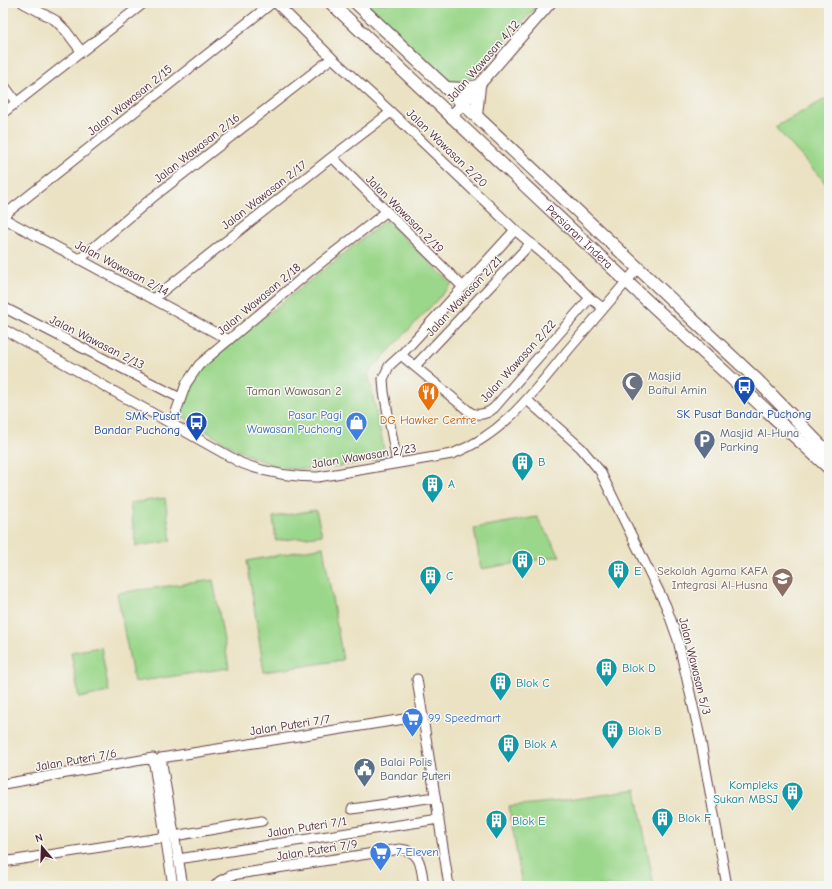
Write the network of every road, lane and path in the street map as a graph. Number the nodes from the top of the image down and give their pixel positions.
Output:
1 (23, 3) edge
2 (144, 3) edge
3 (272, 3) edge
4 (276, 3) edge
5 (331, 3) edge
6 (356, 3) edge
7 (550, 3) edge
8 (81, 51) junction
9 (332, 58) junction
10 (3, 84) edge
11 (478, 86) junction
12 (446, 88) junction
13 (16, 102) junction
14 (463, 104) junction
15 (3, 112) edge
16 (391, 112) junction
17 (476, 116) junction
18 (451, 117) junction
19 (332, 157) junction
20 (386, 212) junction
21 (3, 217) edge
22 (515, 230) junction
23 (531, 243) junction
24 (80, 259) junction
25 (638, 268) junction
26 (627, 281) junction
27 (463, 287) junction
28 (590, 298) junction
29 (152, 299) junction
30 (3, 306) edge
31 (603, 308) junction
32 (3, 329) edge
33 (229, 340) junction
34 (401, 355) junction
35 (415, 366) junction
36 (180, 398) junction
37 (527, 400) junction
38 (172, 423) junction
39 (829, 454) edge
40 (397, 463) junction
41 (829, 468) edge
42 (417, 679) dead end
43 (423, 716) junction
44 (157, 758) junction
45 (3, 784) edge
46 (435, 797) junction
47 (352, 809) dead end
48 (439, 819) junction
49 (262, 822) dead end
50 (170, 836) junction
51 (178, 859) junction
52 (3, 862) edge
53 (173, 886) edge
54 (183, 886) edge
55 (215, 886) edge
56 (424, 886) edge
57 (449, 886) edge
58 (727, 886) edge

1 - 8 street
2 - 8 street
3 - 21 street, Jalan Wawasan 2/15
4 - 9 street, Jalan Wawasan 2/20
5 - 18 main road, Persiaran Indera
6 - 12 main road, Persiaran Indera
7 - 11 street, Jalan Wawasan 4/12
8 - 13 street
9 - 16 street, Jalan Wawasan 2/20
9 - 24 street, Jalan Wawasan 2/16
10 - 13 street
11 - 12 main road
11 - 14 street, Jalan Wawasan 4/12
11 - 17 main road
12 - 14 main road, Persiaran Indera
13 - 15 street
14 - 17 main road, Persiaran Indera
14 - 18 street, Jalan Wawasan 4/12
16 - 19 street, Jalan Wawasan 2/17
16 - 22 street, Jalan Wawasan 2/20
17 - 25 main road, Persiaran Indera
18 - 26 main road, Persiaran Indera
19 - 20 street, Jalan Wawasan 2/19
19 - 29 street, Jalan Wawasan 2/17
20 - 27 street, Jalan Wawasan 2/19
20 - 33 street, Jalan Wawasan 2/18
21 - 24 street, Jalan Wawasan 2/14
22 - 23 street, Jalan Wawasan 2/20
22 - 27 street
23 - 28 street, Jalan Wawasan 2/20
23 - 35 street, Jalan Wawasan 2/21
24 - 29 street, Jalan Wawasan 2/14
25 - 26 street, Jalan Wawasan 2/23
25 - 39 main road, Persiaran Indera
26 - 31 street, Jalan Wawasan 2/23
26 - 41 main road, Persiaran Indera
27 - 34 street
28 - 31 street, Jalan Wawasan 2/20
28 - 35 street, Jalan Wawasan 2/22
29 - 33 street, Jalan Wawasan 2/14
30 - 36 street, Jalan Wawasan 2/13
31 - 37 street, Jalan Wawasan 2/23
32 - 38 street, Jalan Wawasan 2/23
33 - 36 street, Jalan Wawasan 2/18
34 - 35 street, Jalan Wawasan 2/22
34 - 40 street
36 - 38 street, Jalan Wawasan 2/18
37 - 40 street, Jalan Wawasan 2/23
37 - 58 street, Jalan Wawasan 5/3
38 - 40 street, Jalan Wawasan 2/23
42 - 43 street
43 - 44 street, Jalan Puteri 7/7
43 - 46 street
44 - 45 street, Jalan Puteri 7/6
44 - 50 street
46 - 47 street
46 - 48 street
48 - 51 street, Jalan Puteri 7/1
48 - 57 street
49 - 50 street
50 - 51 street
50 - 52 street
50 - 53 street
51 - 54 street
55 - 56 street, Jalan Puteri 7/9

